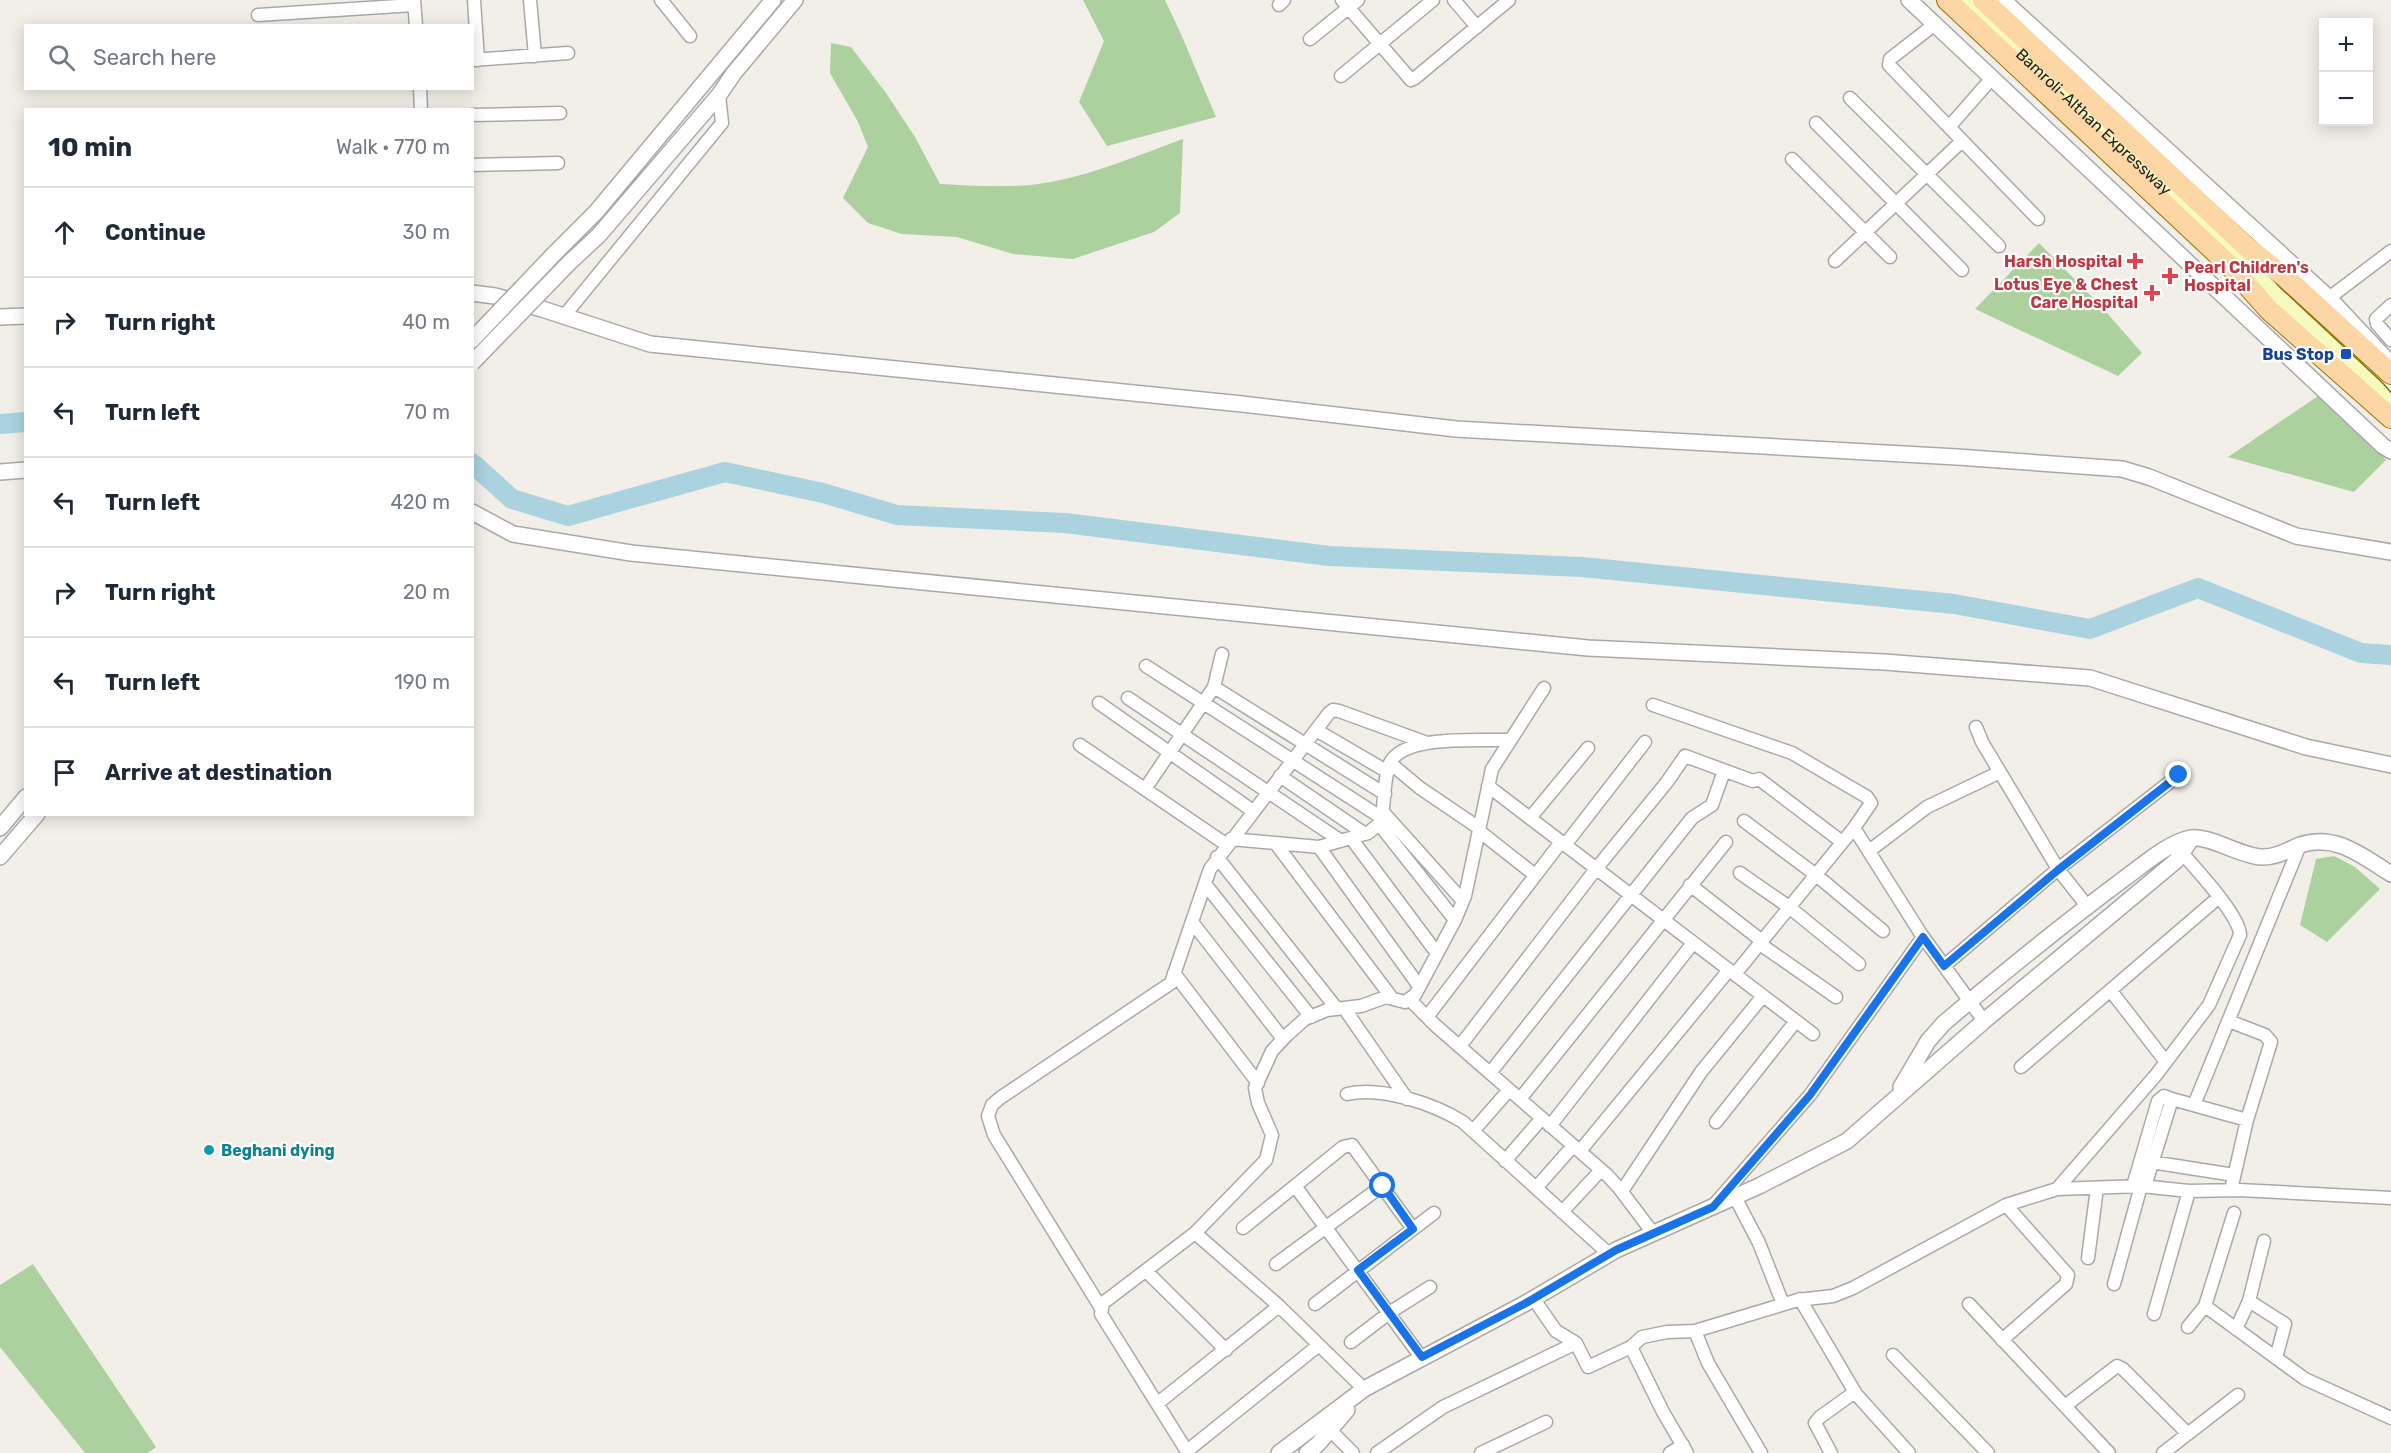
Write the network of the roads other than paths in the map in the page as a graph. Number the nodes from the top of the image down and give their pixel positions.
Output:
1 (474, 0) edge
2 (530, 0) edge
3 (661, 0) edge
4 (773, 0) edge
5 (795, 0) edge
6 (1433, 0) edge
7 (1454, 0) edge
8 (1509, 0) edge
9 (1909, 0) edge
10 (1947, 0) edge
11 (1964, 0) edge
12 (1983, 0) edge
13 (2003, 0) edge
14 (414, 3) edge
15 (1350, 3) edge
16 (258, 15) dead end
17 (416, 24) edge
18 (1935, 24) junction
19 (1477, 27) junction
20 (690, 36) dead end
21 (1310, 39) dead end
22 (1381, 44) junction
23 (568, 53) dead end
24 (535, 56) junction
25 (475, 60) edge
26 (1341, 76) dead end
27 (1992, 78) junction
28 (420, 90) edge
29 (721, 92) junction
30 (1850, 98) dead end
31 (421, 108) edge
32 (560, 113) dead end
33 (474, 115) edge
34 (1816, 123) dead end
35 (1949, 127) junction
36 (1962, 141) junction
37 (1792, 159) dead end
38 (558, 163) dead end
39 (474, 165) edge
40 (1927, 173) junction
41 (1896, 202) junction
42 (2038, 219) dead end
43 (1867, 232) junction
44 (2224, 243) junction
45 (1999, 246) dead end
46 (2391, 251) edge
47 (1890, 256) dead end
48 (1835, 261) dead end
49 (1962, 270) dead end
50 (474, 293) edge
51 (2329, 298) junction
52 (2391, 305) edge
53 (24, 315) edge
54 (564, 316) junction
55 (0, 317) edge
56 (474, 338) edge
57 (2391, 340) edge
58 (474, 361) edge
59 (2391, 364) edge
60 (2391, 374) edge
61 (2391, 386) edge
62 (2391, 407) edge
63 (2391, 418) edge
64 (2391, 451) edge
65 (24, 470) edge
66 (0, 472) edge
67 (474, 513) edge
68 (2391, 552) edge
69 (1222, 654) dead end
70 (1146, 666) dead end
71 (1214, 687) junction
72 (1544, 688) dead end
73 (1128, 698) dead end
74 (1099, 703) dead end
75 (1203, 703) junction
76 (1653, 705) dead end
77 (1976, 727) dead end
78 (1316, 730) junction
79 (1182, 734) junction
80 (1509, 740) junction
81 (1645, 742) dead end
82 (1427, 743) junction
83 (1305, 744) junction
84 (1080, 745) dead end
85 (1588, 748) dead end
86 (1169, 753) junction
87 (1292, 761) junction
88 (2391, 765) edge
89 (1389, 767) junction
90 (1724, 771) junction
91 (2000, 772) junction
92 (2179, 775) dead end
93 (1280, 776) junction
94 (1488, 786) junction
95 (1145, 789) junction
96 (1267, 793) junction
97 (1385, 794) junction
98 (24, 799) edge
99 (1253, 811) junction
100 (35, 816) edge
101 (1381, 818) junction
102 (1530, 818) junction
103 (1744, 821) dead end
104 (0, 828) edge
105 (1854, 828) junction
106 (1479, 830) junction
107 (1365, 834) junction
108 (2192, 838) junction
109 (1346, 839) junction
110 (1229, 842) junction
111 (1726, 842) dead end
112 (1842, 842) junction
113 (1563, 843) junction
114 (1276, 844) junction
115 (2300, 845) junction
116 (1319, 847) junction
117 (1869, 852) junction
118 (2183, 854) junction
119 (0, 857) edge
120 (1217, 857) junction
121 (1596, 869) junction
122 (2058, 870) junction
123 (1740, 873) dead end
124 (2391, 874) edge
125 (1535, 875) junction
126 (1816, 875) junction
127 (1205, 884) junction
128 (1690, 885) junction
129 (1630, 894) junction
130 (2219, 897) junction
131 (1463, 901) junction
132 (2088, 906) junction
133 (1789, 907) junction
134 (1663, 919) junction
135 (1455, 920) junction
136 (1192, 922) junction
137 (1883, 931) dead end
138 (1923, 937) junction
139 (1761, 942) junction
140 (1694, 943) junction
141 (1436, 952) junction
142 (1859, 964) dead end
143 (1944, 966) junction
144 (1732, 972) junction
145 (1174, 973) junction
146 (1419, 986) junction
147 (2111, 991) junction
148 (1763, 996) junction
149 (1836, 997) dead end
150 (1392, 998) junction
151 (1410, 1000) junction
152 (1970, 1001) junction
153 (1341, 1009) junction
154 (1311, 1017) junction
155 (1427, 1017) junction
156 (1796, 1021) junction
157 (1984, 1021) junction
158 (2229, 1021) junction
159 (1813, 1034) dead end
160 (1283, 1039) junction
161 (1460, 1046) junction
162 (2166, 1062) junction
163 (2021, 1068) dead end
164 (1490, 1073) junction
165 (1258, 1083) junction
166 (1509, 1090) junction
167 (1347, 1094) dead end
168 (1407, 1099) junction
169 (1520, 1099) junction
170 (1893, 1100) junction
171 (2194, 1105) junction
172 (2247, 1120) junction
173 (1546, 1122) junction
174 (1716, 1122) dead end
175 (1473, 1131) junction
176 (1576, 1148) junction
177 (1505, 1161) junction
178 (2147, 1161) junction
179 (1601, 1170) junction
180 (2234, 1175) junction
181 (1295, 1186) junction
182 (1383, 1186) junction
183 (2140, 1186) junction
184 (1536, 1188) junction
185 (2097, 1188) junction
186 (2057, 1189) junction
187 (2231, 1190) junction
188 (1622, 1191) junction
189 (2189, 1191) junction
190 (1735, 1197) junction
191 (2391, 1198) edge
192 (2006, 1204) junction
193 (1713, 1207) junction
194 (1562, 1212) junction
195 (2234, 1212) dead end
196 (1434, 1213) dead end
197 (1326, 1227) junction
198 (1243, 1228) dead end
199 (1413, 1229) junction
200 (1196, 1233) junction
201 (1653, 1233) junction
202 (2264, 1241) dead end
203 (1609, 1254) junction
204 (2088, 1258) dead end
205 (1276, 1264) dead end
206 (1358, 1270) junction
207 (1146, 1271) junction
208 (2114, 1284) dead end
209 (1430, 1287) dead end
210 (1533, 1298) junction
211 (1800, 1299) junction
212 (2249, 1301) junction
213 (1315, 1304) dead end
214 (1783, 1304) junction
215 (1969, 1304) dead end
216 (1279, 1306) junction
217 (2205, 1306) junction
218 (1101, 1308) junction
219 (1389, 1313) junction
220 (2154, 1314) dead end
221 (2188, 1327) dead end
222 (2236, 1329) junction
223 (1695, 1331) junction
224 (2002, 1340) junction
225 (1351, 1342) dead end
226 (1576, 1343) junction
227 (1318, 1345) junction
228 (1631, 1347) junction
229 (1226, 1350) junction
230 (1893, 1355) dead end
231 (1422, 1357) junction
232 (2276, 1358) junction
233 (1364, 1389) junction
234 (1855, 1392) junction
235 (2238, 1395) dead end
236 (1158, 1403) junction
237 (2065, 1406) junction
238 (2391, 1418) edge
239 (1546, 1422) dead end
240 (1330, 1430) junction
241 (2188, 1434) junction
242 (1685, 1449) edge
243 (1187, 1452) edge
244 (1279, 1453) edge
245 (1307, 1453) edge
246 (1353, 1453) edge
247 (1377, 1453) edge
248 (1481, 1453) edge
249 (1670, 1453) edge
250 (1761, 1453) edge
251 (1831, 1453) edge
252 (1909, 1453) edge
253 (1988, 1453) edge
254 (2109, 1453) edge
255 (2163, 1453) edge

1 - 25 street
2 - 24 street
3 - 20 street
4 - 56 street, bridge
5 - 29 street
6 - 22 street
7 - 19 street
8 - 19 street
9 - 18 street
10 - 63 main road
11 - 44 main road, Bamroli-Althan Expressway
12 - 60 main road
13 - 51 street
14 - 16 street
14 - 17 street
15 - 21 street
15 - 22 street
18 - 27 street
18 - 35 street
19 - 22 street
22 - 26 street
23 - 24 street
24 - 25 street
27 - 35 street
27 - 64 street
28 - 31 street
29 - 54 street
29 - 58 street, bridge
30 - 40 street
32 - 33 street
34 - 41 street
35 - 36 street
36 - 40 street
36 - 42 street
37 - 43 street
38 - 39 street
40 - 41 street
40 - 45 street
41 - 43 street
41 - 49 street
43 - 47 street
43 - 48 street
44 - 61 main road
44 - 62 main road
46 - 51 street
50 - 54 street
51 - 59 street
52 - 57 street
53 - 55 street
54 - 68 street
65 - 66 street
67 - 88 street
69 - 71 street
70 - 75 street
71 - 75 street
71 - 83 street
72 - 80 street
73 - 79 street
74 - 86 street
75 - 79 street
75 - 87 street
76 - 105 street
77 - 91 street
78 - 82 street
78 - 83 street
78 - 89 street
79 - 86 street
79 - 96 street
80 - 82 street
80 - 94 street
81 - 113 street
82 - 89 street
83 - 87 street
83 - 97 street
84 - 95 street
85 - 102 street
86 - 95 street
86 - 99 street
87 - 93 street
87 - 101 street
89 - 97 street
89 - 106 street
90 - 112 street
90 - 121 street
90 - 129 street
91 - 117 street
91 - 122 street
92 - 122 street
93 - 96 street
93 - 107 street
94 - 102 street
94 - 106 street
95 - 110 street
96 - 99 street
96 - 109 street
97 - 101 street
98 - 104 street
99 - 110 street
100 - 119 street
101 - 107 street
101 - 131 street
101 - 135 street
102 - 113 street
103 - 126 street
105 - 112 street
105 - 117 street
106 - 125 street
106 - 131 street
107 - 109 street
108 - 115 street
108 - 118 street
108 - 132 street
109 - 116 street
109 - 141 street
110 - 114 street
110 - 120 street
111 - 128 street
112 - 126 street
113 - 121 street
113 - 125 street
114 - 116 street
114 - 150 street
115 - 124 street
115 - 158 street
116 - 146 street
117 - 138 street
118 - 130 street
118 - 157 street
120 - 127 street
120 - 153 street
121 - 129 street
121 - 161 street
122 - 132 street
122 - 143 street
123 - 133 street
125 - 155 street
126 - 133 street
126 - 137 street
127 - 136 street
127 - 154 street
128 - 134 street
128 - 139 street
129 - 134 street
129 - 164 street
130 - 147 street
130 - 162 street
131 - 135 street
132 - 152 street
133 - 139 street
133 - 142 street
134 - 140 street
134 - 169 street
135 - 141 street
136 - 145 street
136 - 160 street
138 - 143 street
138 - 193 street
139 - 144 street
139 - 149 street
140 - 144 street
140 - 173 street
141 - 146 street
143 - 152 street
144 - 148 street
144 - 176 street
145 - 165 street
145 - 218 street
146 - 151 street
147 - 162 street
147 - 163 street
148 - 156 street
148 - 188 street
150 - 151 street
150 - 153 street
151 - 155 street
152 - 157 street
152 - 170 street
153 - 154 street
153 - 168 street
154 - 160 street
155 - 161 street
156 - 159 street
156 - 174 street
157 - 170 street
158 - 171 street
158 - 172 street
160 - 165 street
161 - 164 street
162 - 186 street
164 - 166 street
165 - 200 street
166 - 169 street
166 - 175 street
167 - 168 street
168 - 175 street
169 - 173 street
170 - 190 street
171 - 172 street
171 - 178 street
172 - 180 street
173 - 176 street
173 - 177 street
175 - 177 street
176 - 179 street
176 - 184 street
177 - 184 street
178 - 180 street
178 - 183 street
179 - 188 street
179 - 194 street
180 - 187 street
181 - 182 street
181 - 197 street
181 - 198 street
182 - 197 street
182 - 199 street
183 - 185 street
183 - 189 street
183 - 208 street
184 - 194 street
185 - 186 street
185 - 204 street
186 - 192 street
187 - 189 street
187 - 191 street
188 - 201 street
189 - 220 street
190 - 193 street
190 - 214 street
192 - 211 street
192 - 224 street
193 - 201 street
194 - 203 street
195 - 217 street
196 - 199 street
197 - 205 street
197 - 206 street
199 - 206 street
200 - 207 street
200 - 216 street
201 - 203 street
202 - 212 street
203 - 210 street
206 - 213 street
206 - 219 street
207 - 218 street
207 - 229 street
209 - 219 street
210 - 226 street
210 - 231 street
211 - 214 street
211 - 234 street
212 - 222 street
212 - 232 street
214 - 223 street
215 - 224 street
216 - 227 street
216 - 229 street
217 - 221 street
217 - 222 street
218 - 236 street
219 - 225 street
219 - 231 street
222 - 232 street
223 - 228 street
223 - 250 street
224 - 237 street
226 - 228 street
226 - 247 street
227 - 233 street
227 - 243 street
228 - 242 street
229 - 236 street
230 - 253 street
231 - 233 street
232 - 238 street
233 - 240 street
233 - 244 street
234 - 251 street
234 - 252 street
235 - 241 street
236 - 243 street
237 - 241 street
237 - 254 street
239 - 248 street
240 - 245 street
240 - 246 street
241 - 255 street
242 - 249 street

